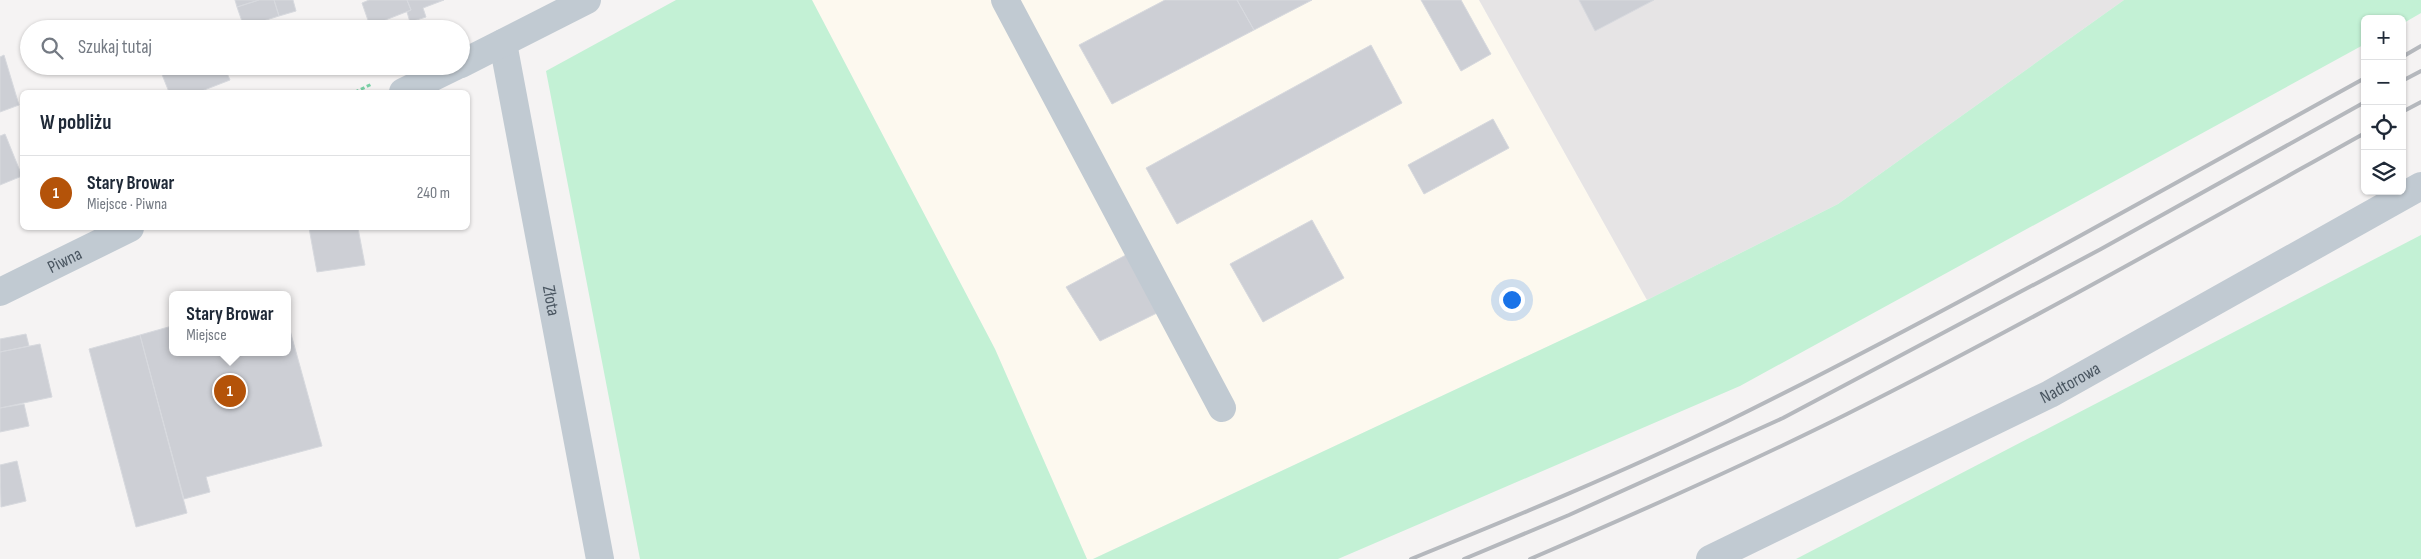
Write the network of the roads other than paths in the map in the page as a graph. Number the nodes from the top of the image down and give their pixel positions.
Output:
1 (587, 0) edge
2 (1005, 0) edge
3 (503, 43) junction
4 (470, 60) edge
5 (438, 75) edge
6 (407, 90) edge
7 (2421, 186) edge
8 (126, 230) edge
9 (0, 292) edge
10 (1222, 408) dead end
11 (600, 559) edge
12 (1710, 559) edge

1 - 3 street
2 - 10 street
3 - 4 street
3 - 11 street, Złota
5 - 6 street
7 - 12 street, Nadtorowa
8 - 9 street, Piwna

